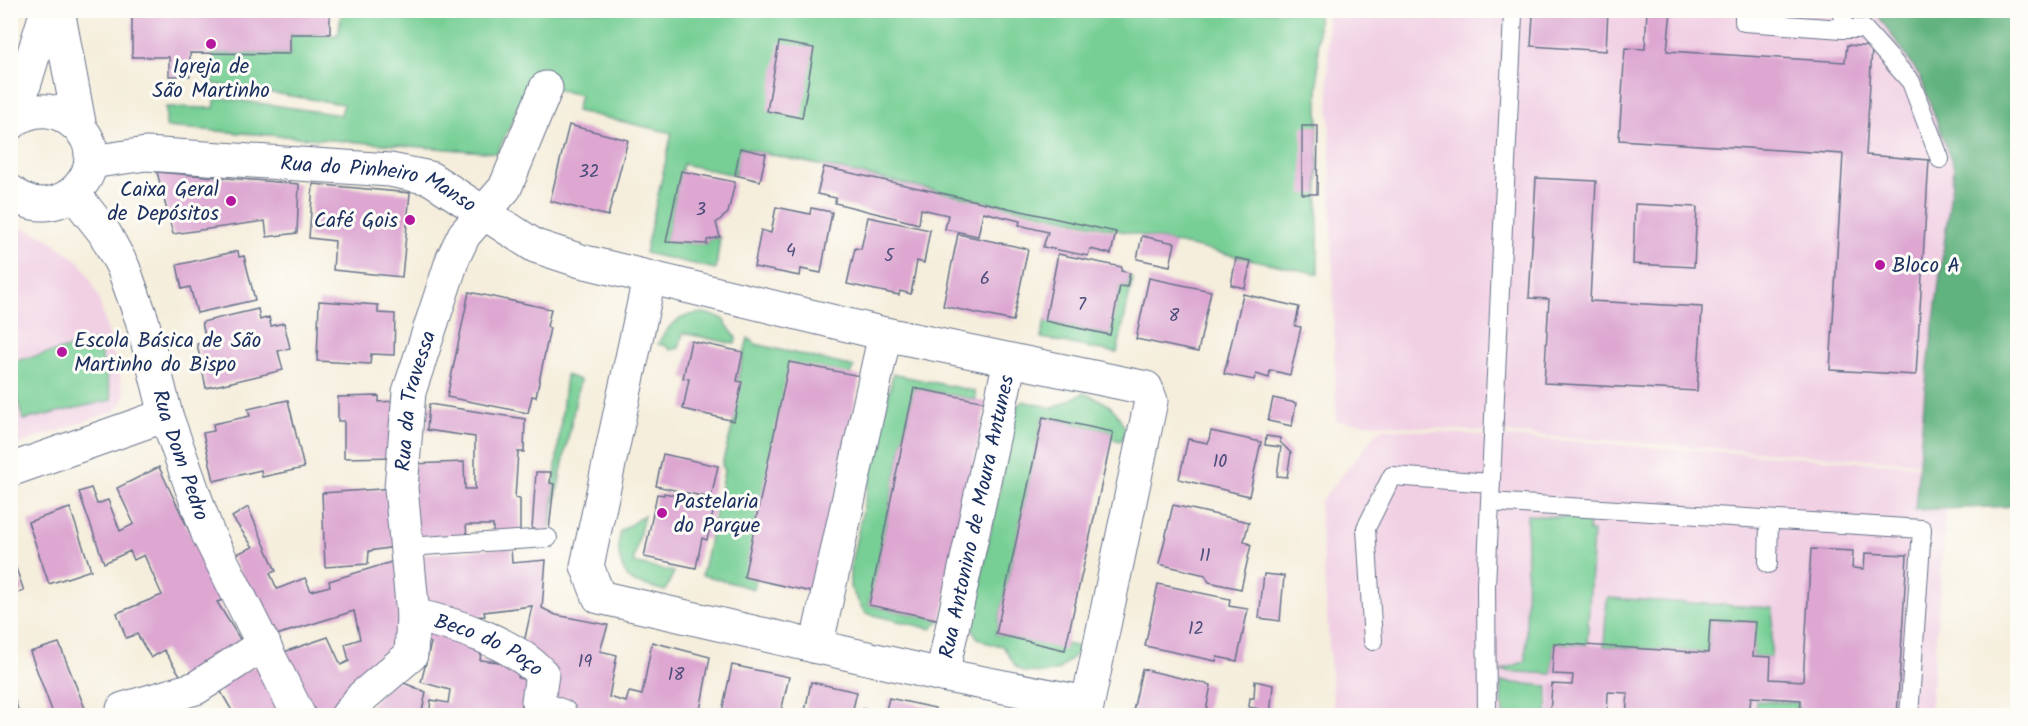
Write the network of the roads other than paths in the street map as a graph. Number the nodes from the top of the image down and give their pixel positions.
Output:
1 (47, 10) edge
2 (58, 10) edge
3 (1744, 10) edge
4 (1842, 10) edge
5 (1513, 15) dead end
6 (1843, 29) junction
7 (546, 88) dead end
8 (12, 123) edge
9 (80, 128) junction
10 (1940, 159) dead end
11 (91, 162) junction
12 (10, 191) edge
13 (74, 194) junction
14 (486, 213) junction
15 (649, 279) junction
16 (885, 334) junction
17 (1010, 360) junction
18 (166, 416) junction
19 (10, 470) edge
20 (1491, 483) junction
21 (1490, 502) junction
22 (1769, 521) junction
23 (548, 538) dead end
24 (407, 547) junction
25 (1768, 564) dead end
26 (413, 615) junction
27 (1373, 640) dead end
28 (264, 645) junction
29 (816, 647) junction
30 (942, 675) junction
31 (123, 709) dead end
32 (1086, 709) edge
33 (299, 716) edge
34 (347, 716) edge
35 (561, 716) edge
36 (1487, 716) edge
37 (1909, 716) edge

1 - 8 street
2 - 9 street
3 - 6 lane
4 - 6 lane
5 - 20 lane
6 - 10 lane
7 - 14 street, Rua da Travessa
8 - 9 street
9 - 11 street
11 - 13 street
11 - 14 street, Rua do Pinheiro Manso
12 - 13 street
13 - 18 street, Rua Dom Pedro
14 - 15 street, Rua do Pinheiro Manso
14 - 24 street, Rua da Travessa
15 - 16 street, Rua Antonino de Moura Antunes
15 - 29 street, Rua Antonino de Moura Antunes
16 - 17 street, Rua Antonino de Moura Antunes
16 - 29 street
17 - 30 street, Rua Antonino de Moura Antunes
17 - 32 street, Rua Antonino de Moura Antunes
18 - 19 street
18 - 28 street, Rua Dom Pedro
20 - 21 lane
20 - 27 lane
21 - 22 lane
21 - 36 lane
22 - 25 lane
22 - 37 lane
23 - 24 lane
24 - 26 street, Rua da Travessa
26 - 34 street, Rua da Travessa
26 - 35 street, Beco do Poço
28 - 31 street
28 - 33 street, Rua Dom Pedro
29 - 30 street, Rua Antonino de Moura Antunes
30 - 32 street, Rua Antonino de Moura Antunes

